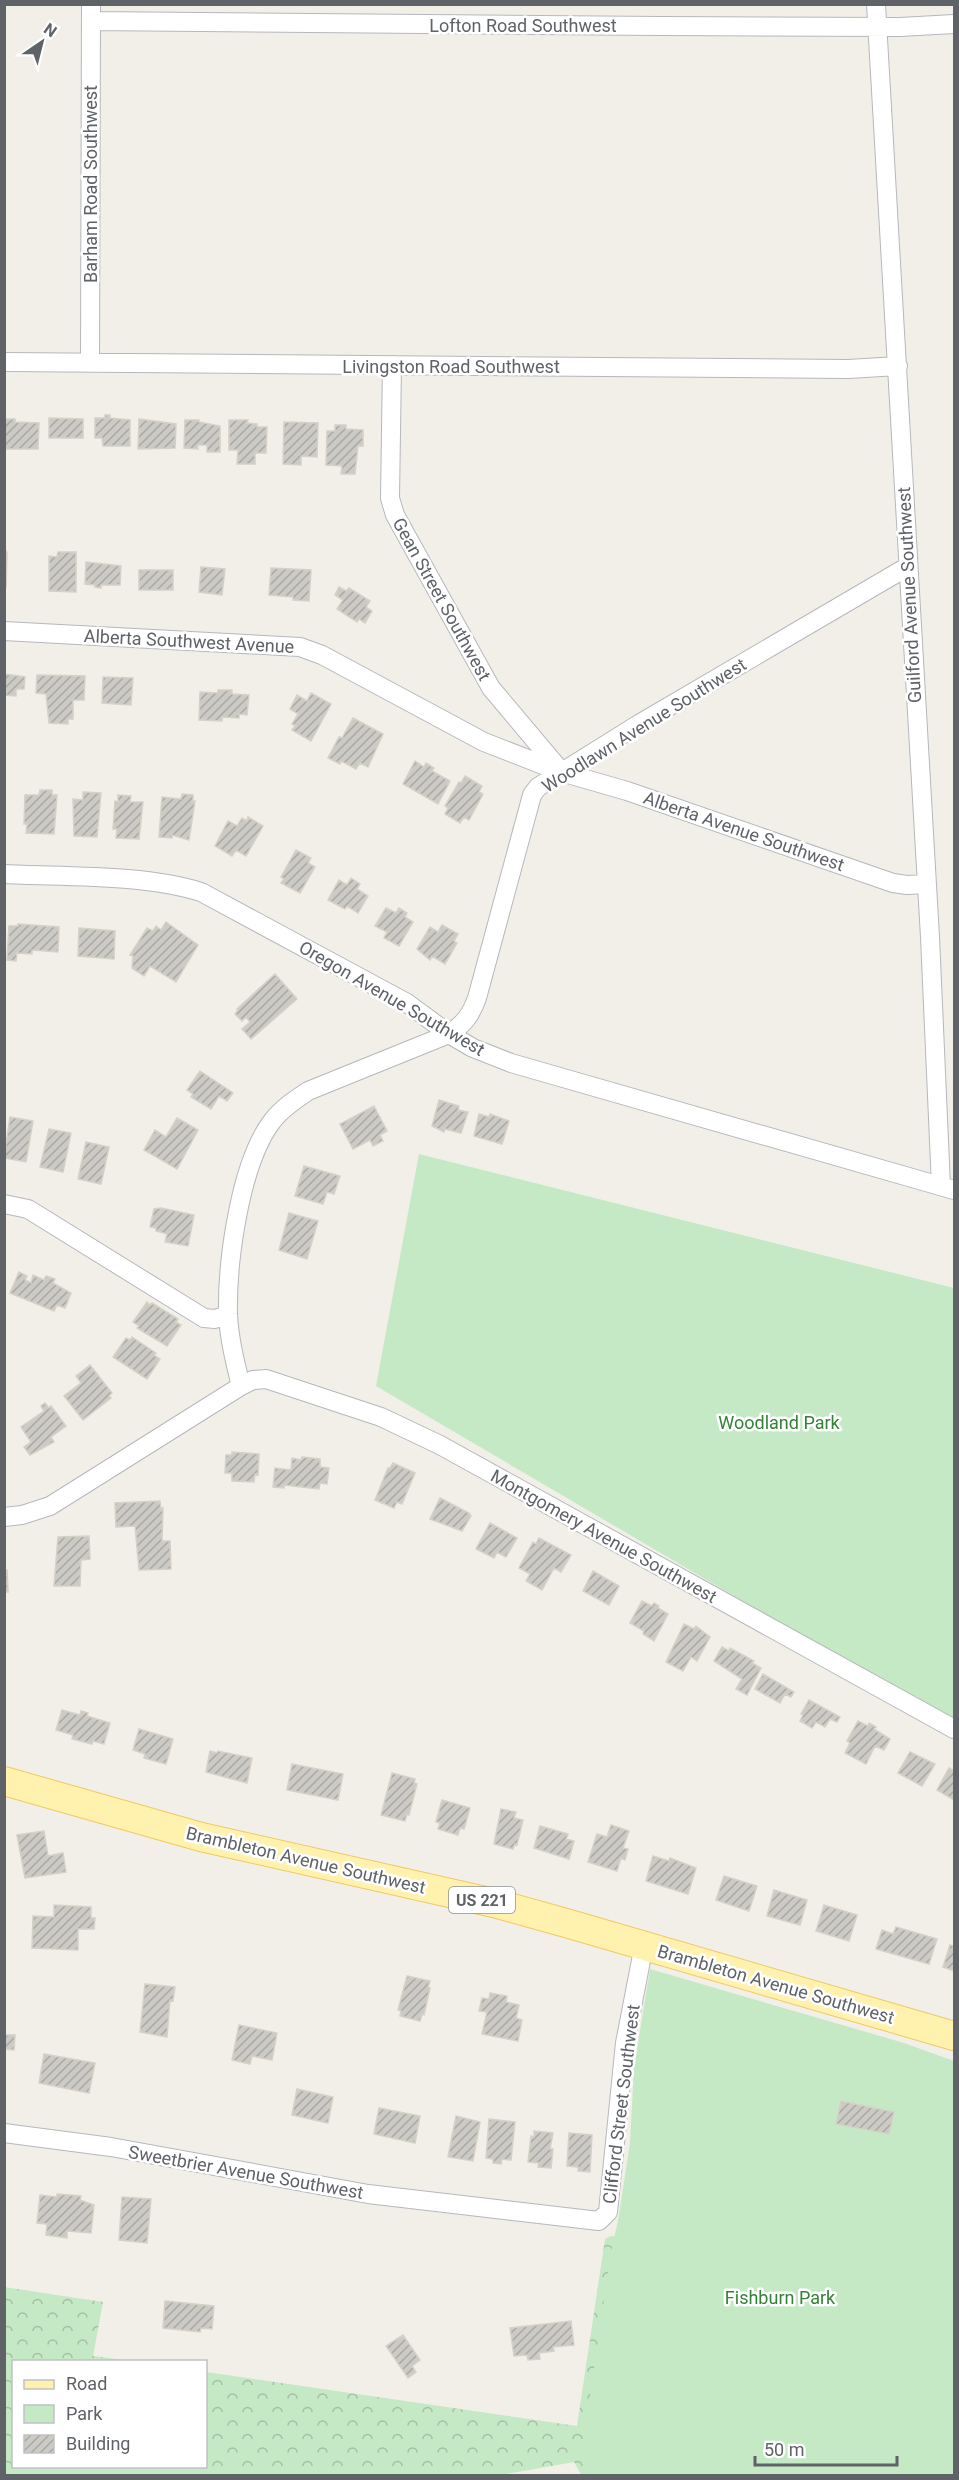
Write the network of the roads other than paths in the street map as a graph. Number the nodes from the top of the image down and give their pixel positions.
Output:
1 (876, 4) edge
2 (91, 13) edge
3 (954, 24) edge
4 (877, 27) junction
5 (4, 362) edge
6 (90, 363) junction
7 (392, 365) junction
8 (898, 366) junction
9 (908, 567) junction
10 (4, 631) edge
11 (561, 772) junction
12 (4, 874) edge
13 (927, 884) junction
14 (449, 1034) junction
15 (948, 1188) edge
16 (4, 1204) edge
17 (228, 1315) junction
18 (241, 1386) junction
19 (4, 1517) edge
20 (954, 1729) edge
21 (4, 1781) edge
22 (644, 1945) junction
23 (954, 2036) edge
24 (4, 2133) edge
25 (488, 2209) joint

1 - 4 street, Guilford Avenue Southwest
2 - 4 street, Lofton Road Southwest
2 - 6 street, Barham Road Southwest
3 - 4 street, Lofton Road Southwest
4 - 8 street, Guilford Avenue Southwest
5 - 6 street, Livingston Road Southwest
6 - 7 street, Livingston Road Southwest
7 - 8 street, Livingston Road Southwest
7 - 11 street, Gean Street Southwest
8 - 9 street, Guilford Avenue Southwest
9 - 11 street, Woodlawn Avenue Southwest
9 - 13 street, Guilford Avenue Southwest
10 - 11 street, Alberta Southwest Avenue
11 - 13 street, Alberta Avenue Southwest
11 - 14 street, Woodlawn Avenue Southwest
12 - 14 street, Oregon Avenue Southwest
13 - 15 street, Guilford Avenue Southwest
14 - 15 street, Oregon Avenue Southwest
14 - 17 street, Woodlawn Avenue Southwest
16 - 17 street
17 - 18 street, Woodlawn Avenue Southwest
18 - 19 street
18 - 20 street, Montgomery Avenue Southwest
21 - 22 main road, Brambleton Avenue Southwest / US 221
22 - 23 main road, Brambleton Avenue Southwest / US 221
22 - 25 street, Clifford Street Southwest
24 - 25 street, Sweetbrier Avenue Southwest

